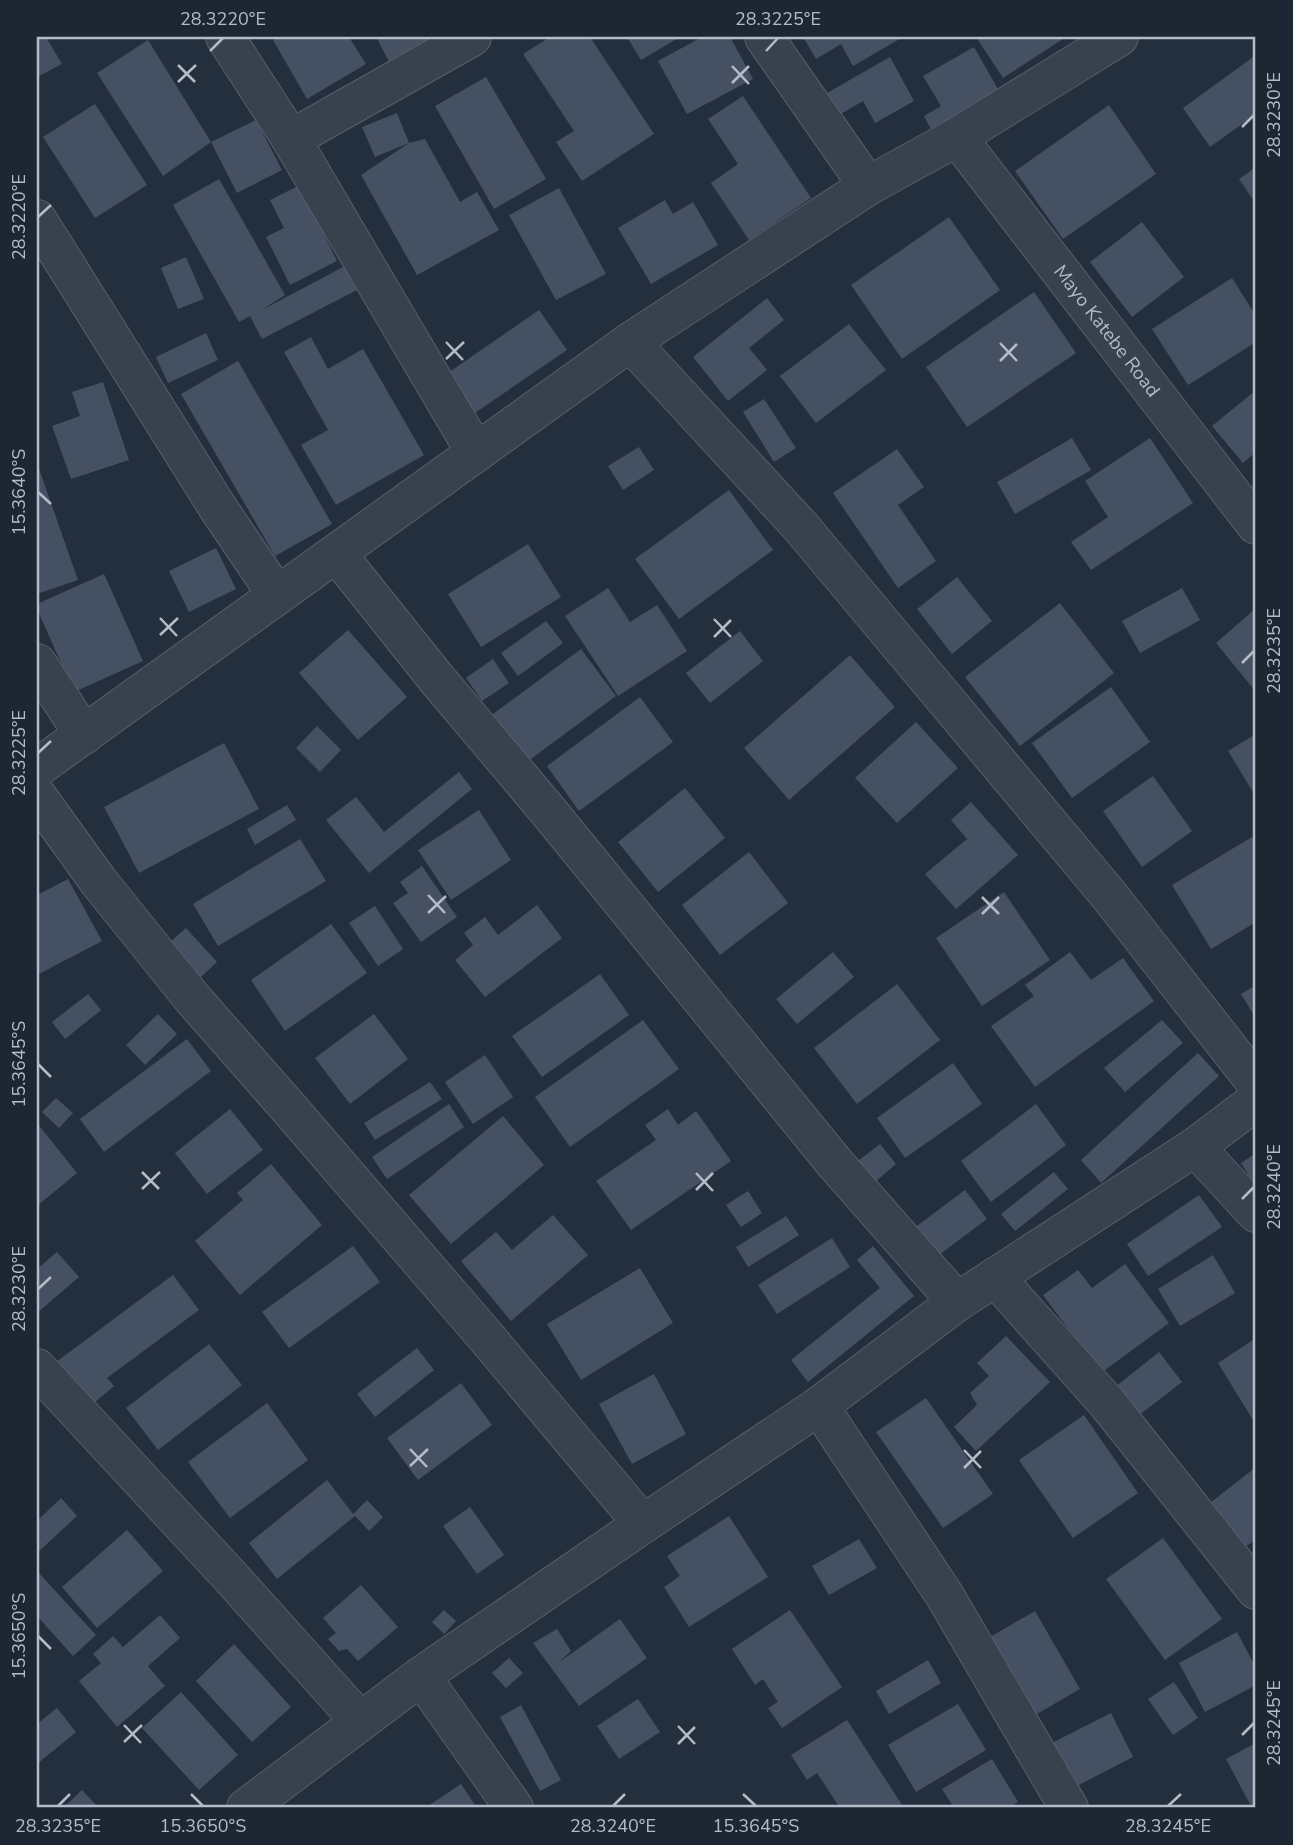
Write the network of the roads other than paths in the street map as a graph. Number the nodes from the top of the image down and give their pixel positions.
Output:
1 (225, 37) edge
2 (472, 37) edge
3 (764, 37) edge
4 (1119, 37) edge
5 (957, 137) junction
6 (291, 139) junction
7 (868, 186) junction
8 (37, 219) edge
9 (630, 342) junction
10 (476, 453) junction
11 (1256, 525) edge
12 (337, 554) junction
13 (276, 594) junction
14 (37, 663) edge
15 (84, 735) junction
16 (37, 768) edge
17 (37, 796) edge
18 (1256, 1083) edge
19 (1256, 1101) edge
20 (1195, 1147) junction
21 (1256, 1213) edge
22 (995, 1276) junction
23 (957, 1302) junction
24 (37, 1368) edge
25 (819, 1406) junction
26 (643, 1524) junction
27 (1256, 1590) edge
28 (421, 1676) junction
29 (360, 1721) junction
30 (246, 1808) edge
31 (514, 1808) edge
32 (1069, 1808) edge

1 - 6 street
2 - 6 street
3 - 7 street
4 - 5 street
5 - 7 street
5 - 11 street, Mayo Katebe Road
6 - 10 street
7 - 9 street
8 - 13 street
9 - 10 street
9 - 18 street
10 - 12 street
12 - 13 street
12 - 23 street
13 - 15 street
14 - 15 street
15 - 16 street
17 - 26 street
19 - 20 street
20 - 21 street
20 - 22 street
22 - 23 street
22 - 27 street
23 - 25 street
24 - 29 street
25 - 26 street
25 - 32 street
26 - 28 street
28 - 29 street
28 - 31 street
29 - 30 street

